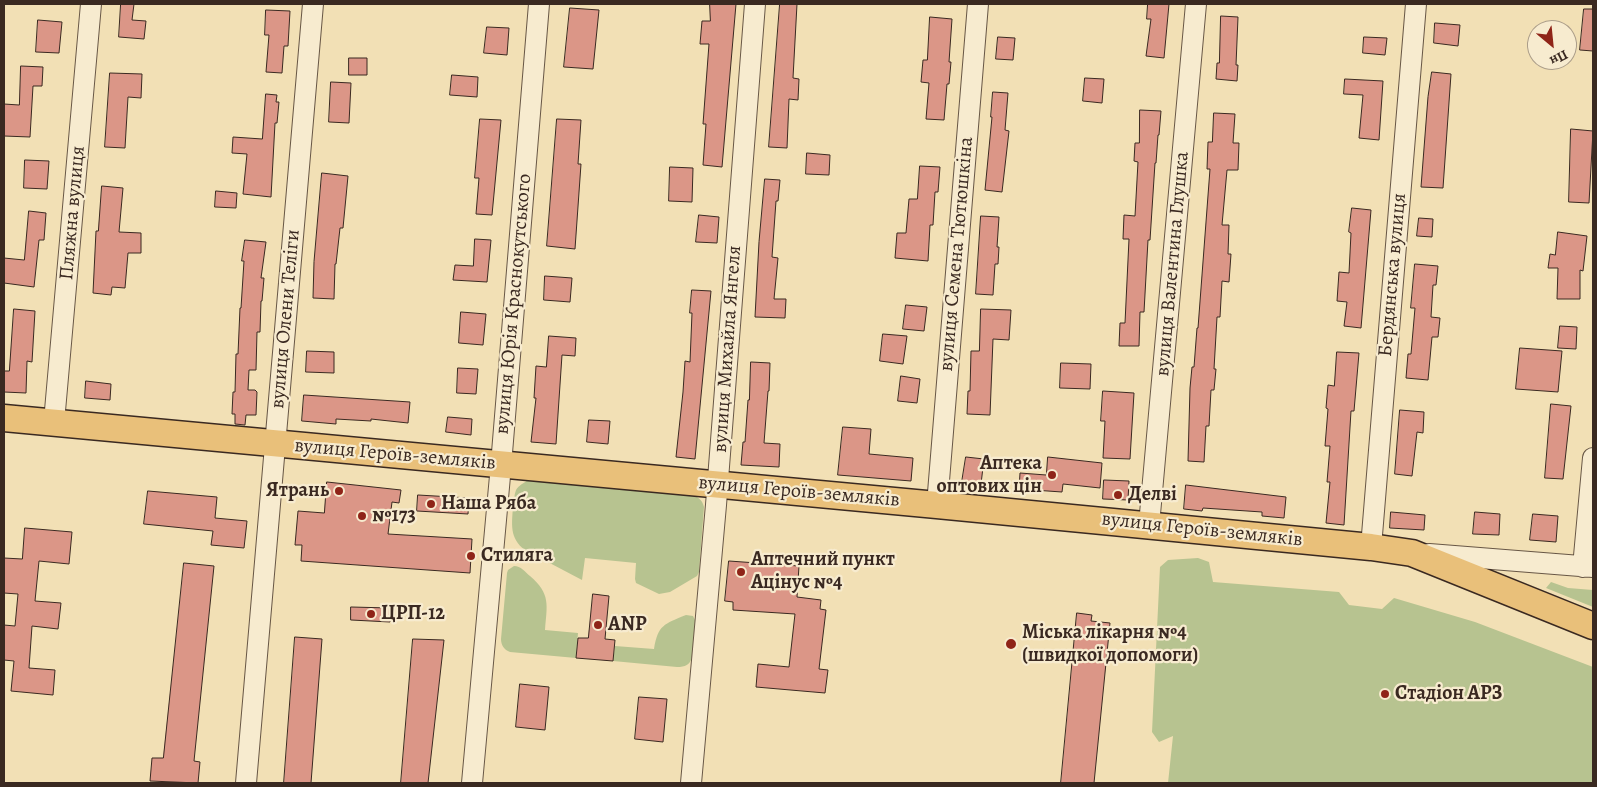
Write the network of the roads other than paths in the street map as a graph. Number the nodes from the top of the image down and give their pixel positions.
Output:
1 (92, 4) edge
2 (313, 4) edge
3 (539, 4) edge
4 (755, 4) edge
5 (978, 4) edge
6 (1196, 4) edge
7 (1416, 4) edge
8 (4, 418) edge
9 (54, 422) junction
10 (276, 444) junction
11 (1593, 458) edge
12 (501, 465) junction
13 (718, 484) junction
14 (937, 504) junction
15 (1149, 525) junction
16 (1371, 547) junction
17 (1412, 553) junction
18 (1588, 567) edge
19 (1593, 626) edge
20 (246, 783) edge
21 (472, 783) edge
22 (691, 783) edge

1 - 9 street, Пляжна вулиця
2 - 10 street, вулиця Олени Теліги
3 - 12 street, вулиця Юрія Краснокутського
4 - 13 street, вулиця Михайла Янгеля
5 - 14 street, вулиця Семена Тютюшкіна
6 - 15 street, вулиця Валентина Глушка
7 - 16 street, Бердянська вулиця
8 - 9 main road, вулиця Героїв-земляків
9 - 10 main road, вулиця Героїв-земляків
10 - 12 main road, вулиця Героїв-земляків
10 - 20 street, вулиця Олени Теліги
11 - 18 street
12 - 13 main road, вулиця Героїв-земляків
12 - 21 street, вулиця Юрія Краснокутського
13 - 14 main road, вулиця Героїв-земляків
13 - 22 street, вулиця Михайла Янгеля
14 - 15 main road, вулиця Героїв-земляків
15 - 16 main road, вулиця Героїв-земляків
16 - 17 main road, вулиця Героїв-земляків
17 - 18 street, вулиця Героїв-земляків
17 - 19 main road

